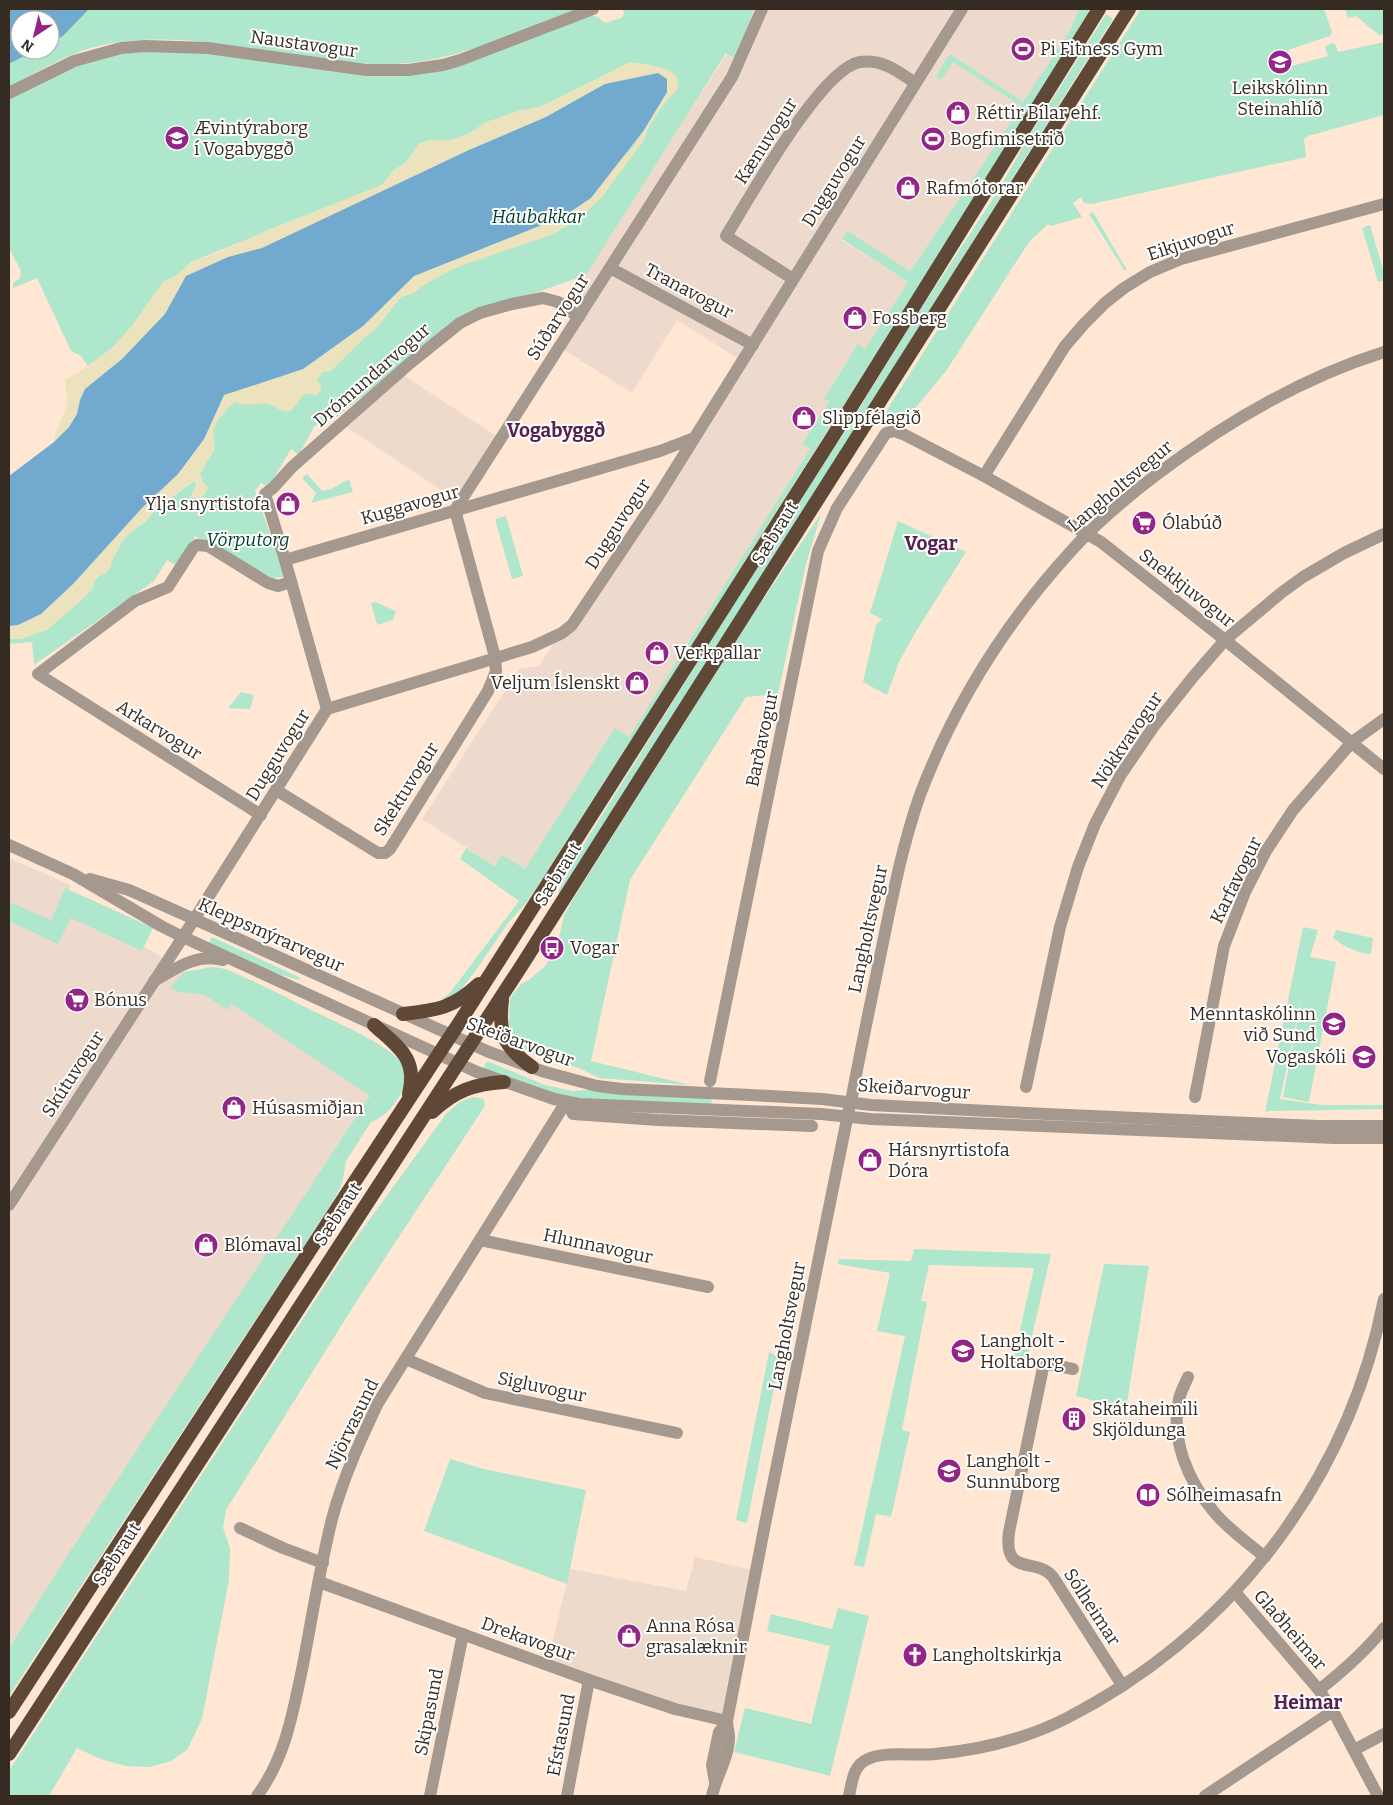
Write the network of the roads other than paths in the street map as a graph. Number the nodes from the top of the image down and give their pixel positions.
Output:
1 (593, 9) edge
2 (762, 9) edge
3 (962, 9) edge
4 (1098, 9) edge
5 (1129, 9) edge
6 (916, 83) junction
7 (9, 93) edge
8 (1384, 204) edge
9 (610, 268) junction
10 (794, 278) junction
11 (579, 317) junction
12 (753, 345) junction
13 (1384, 352) edge
14 (898, 432) joint
15 (694, 438) junction
16 (984, 476) junction
17 (455, 510) junction
18 (1087, 534) junction
19 (1384, 534) edge
20 (285, 560) junction
21 (291, 582) junction
22 (1225, 640) junction
23 (496, 657) junction
24 (327, 709) junction
25 (1384, 719) edge
26 (1352, 742) junction
27 (1384, 769) edge
28 (276, 790) junction
29 (260, 815) junction
30 (9, 846) edge
31 (73, 874) junction
32 (194, 919) junction
33 (183, 937) junction
34 (247, 967) junction
35 (492, 972) junction
36 (154, 981) junction
37 (502, 995) junction
38 (403, 1014) junction
39 (374, 1025) junction
40 (452, 1035) junction
41 (471, 1044) junction
42 (439, 1054) junction
43 (458, 1064) junction
44 (532, 1067) junction
45 (710, 1081) dead end
46 (504, 1082) junction
47 (1026, 1087) dead end
48 (1195, 1097) dead end
49 (408, 1101) junction
50 (566, 1102) junction
51 (851, 1102) junction
52 (848, 1116) junction
53 (780, 1119) junction
54 (812, 1126) dead end
55 (1384, 1126) edge
56 (417, 1127) junction
57 (1384, 1138) edge
58 (9, 1205) edge
59 (480, 1240) junction
60 (708, 1287) dead end
61 (1384, 1299) edge
62 (406, 1359) junction
63 (1073, 1369) dead end
64 (1188, 1377) dead end
65 (677, 1433) dead end
66 (240, 1528) dead end
67 (1266, 1557) junction
68 (323, 1563) junction
69 (319, 1582) junction
70 (1235, 1592) junction
71 (1384, 1628) edge
72 (463, 1634) junction
73 (589, 1680) junction
74 (1122, 1685) junction
75 (1319, 1690) junction
76 (1333, 1711) junction
77 (9, 1712) edge
78 (727, 1722) junction
79 (1384, 1734) edge
80 (1354, 1750) junction
81 (9, 1754) edge
82 (257, 1796) edge
83 (430, 1796) edge
84 (567, 1796) edge
85 (712, 1796) edge
86 (849, 1796) edge
87 (1205, 1796) edge
88 (1378, 1796) edge

1 - 7 street, Naustavogur
2 - 9 street, Súðarvogur
3 - 6 street, Dugguvogur
4 - 35 highway, Sæbraut
5 - 37 highway, Sæbraut
6 - 10 street, Dugguvogur
6 - 10 street, Kænuvogur
8 - 16 street, Eikjuvogur
9 - 11 street, Súðarvogur
9 - 12 street, Tranavogur
10 - 12 street, Dugguvogur
11 - 17 street, Súðarvogur
11 - 20 street, Drómundarvogur
12 - 15 street, Dugguvogur
13 - 18 street, Langholtsvegur
14 - 16 street, Snekkjuvogur
14 - 45 street, Barðavogur
15 - 17 street, Kuggavogur
15 - 23 street, Dugguvogur
16 - 18 street, Snekkjuvogur
17 - 20 street, Kuggavogur
17 - 23 street
18 - 22 street, Snekkjuvogur
18 - 51 street, Langholtsvegur
19 - 22 street, Nökkvavogur
20 - 21 street
21 - 24 street
21 - 29 street, Arkarvogur
22 - 26 street, Snekkjuvogur
22 - 47 street, Nökkvavogur
23 - 24 street, Dugguvogur
23 - 28 street, Skektuvogur
24 - 28 street, Dugguvogur
25 - 26 street, Karfavogur
26 - 27 street, Snekkjuvogur
26 - 48 street, Karfavogur
28 - 29 street, Dugguvogur
29 - 32 street, Dugguvogur
30 - 31 street, Kleppsmýrarvegur
31 - 32 street, Kleppsmýrarvegur
31 - 33 street, Kleppsmýrarvegur
32 - 33 street
32 - 38 street, Kleppsmýrarvegur
33 - 34 street, Kleppsmýrarvegur
33 - 36 street, Skútuvogur
34 - 36 street
34 - 39 street, Kleppsmýrarvegur
35 - 38 highway
35 - 40 highway, Sæbraut
36 - 58 street, Skútuvogur
37 - 41 highway, Sæbraut
37 - 44 highway
38 - 40 street, Kleppsmýrarvegur
39 - 42 street, Kleppsmýrarvegur
39 - 49 highway
40 - 41 street, Skeiðarvogur
40 - 42 highway, Sæbraut
41 - 43 highway, Sæbraut
41 - 44 street, Skeiðarvogur
42 - 43 street, Skeiðarvogur
42 - 49 highway, Sæbraut
43 - 46 street, Skeiðarvogur
43 - 56 highway, Sæbraut
44 - 51 street, Skeiðarvogur
46 - 50 street, Skeiðarvogur
46 - 56 highway
49 - 77 highway, Sæbraut
50 - 53 street, Skeiðarvogur
50 - 59 street, Njörvasund
51 - 52 street, Langholtsvegur
51 - 55 street, Skeiðarvogur
52 - 53 street, Skeiðarvogur
52 - 57 street, Skeiðarvogur
52 - 78 street, Langholtsvegur
53 - 54 street, Skeiðarvogur
56 - 81 highway, Sæbraut
59 - 60 street, Hlunnavogur
59 - 62 street, Njörvasund
61 - 67 street
62 - 65 street, Sigluvogur
62 - 68 street, Njörvasund
63 - 74 street, Sólheimar
64 - 67 street
66 - 68 street
67 - 70 street
68 - 69 street, Njörvasund
69 - 72 street, Drekavogur
69 - 82 street, Njörvasund
70 - 74 street
70 - 75 street, Glaðheimar
71 - 75 street, Glaðheimar
72 - 73 street, Drekavogur
72 - 83 street, Skipasund
73 - 78 street, Drekavogur
73 - 84 street, Efstasund
74 - 86 street
75 - 76 street, Glaðheimar
76 - 80 street, Glaðheimar
76 - 87 street
78 - 85 street, Langholtsvegur
79 - 80 street
80 - 88 street, Glaðheimar

